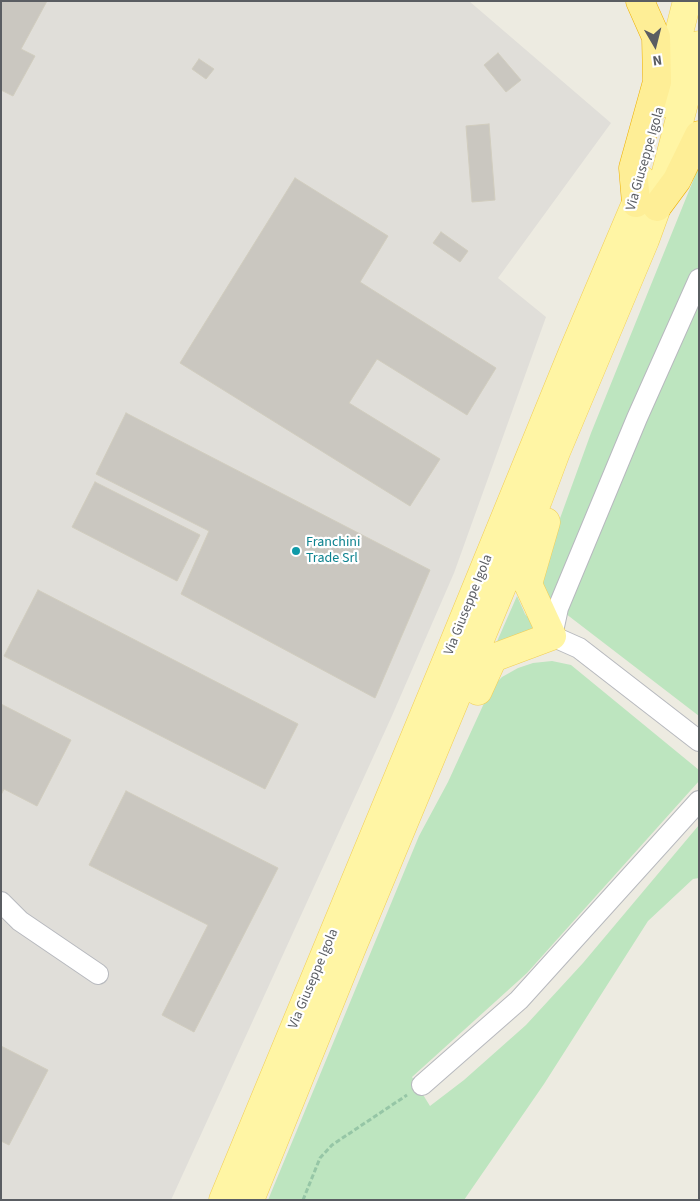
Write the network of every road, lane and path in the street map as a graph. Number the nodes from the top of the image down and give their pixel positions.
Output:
1 (640, 1) edge
2 (687, 1) edge
3 (699, 45) edge
4 (699, 135) edge
5 (646, 205) junction
6 (699, 279) edge
7 (538, 500) junction
8 (552, 636) junction
9 (699, 741) edge
10 (434, 755) junction
11 (699, 801) edge
12 (1, 902) edge
13 (98, 974) dead end
14 (422, 1085) joint
15 (223, 1200) edge
16 (250, 1200) edge
17 (303, 1200) edge

1 - 5 highway
2 - 5 main road, Via Giuseppe Igola
3 - 5 main road, Via Giuseppe Igola
4 - 5 highway
5 - 7 main road, Via Giuseppe Igola
5 - 15 main road, Via Giuseppe Igola
6 - 8 street
7 - 8 main road
7 - 10 main road, Via Giuseppe Igola
8 - 9 street
8 - 10 main road
10 - 16 main road, Via Giuseppe Igola
11 - 14 street
12 - 13 street
14 - 17 path

